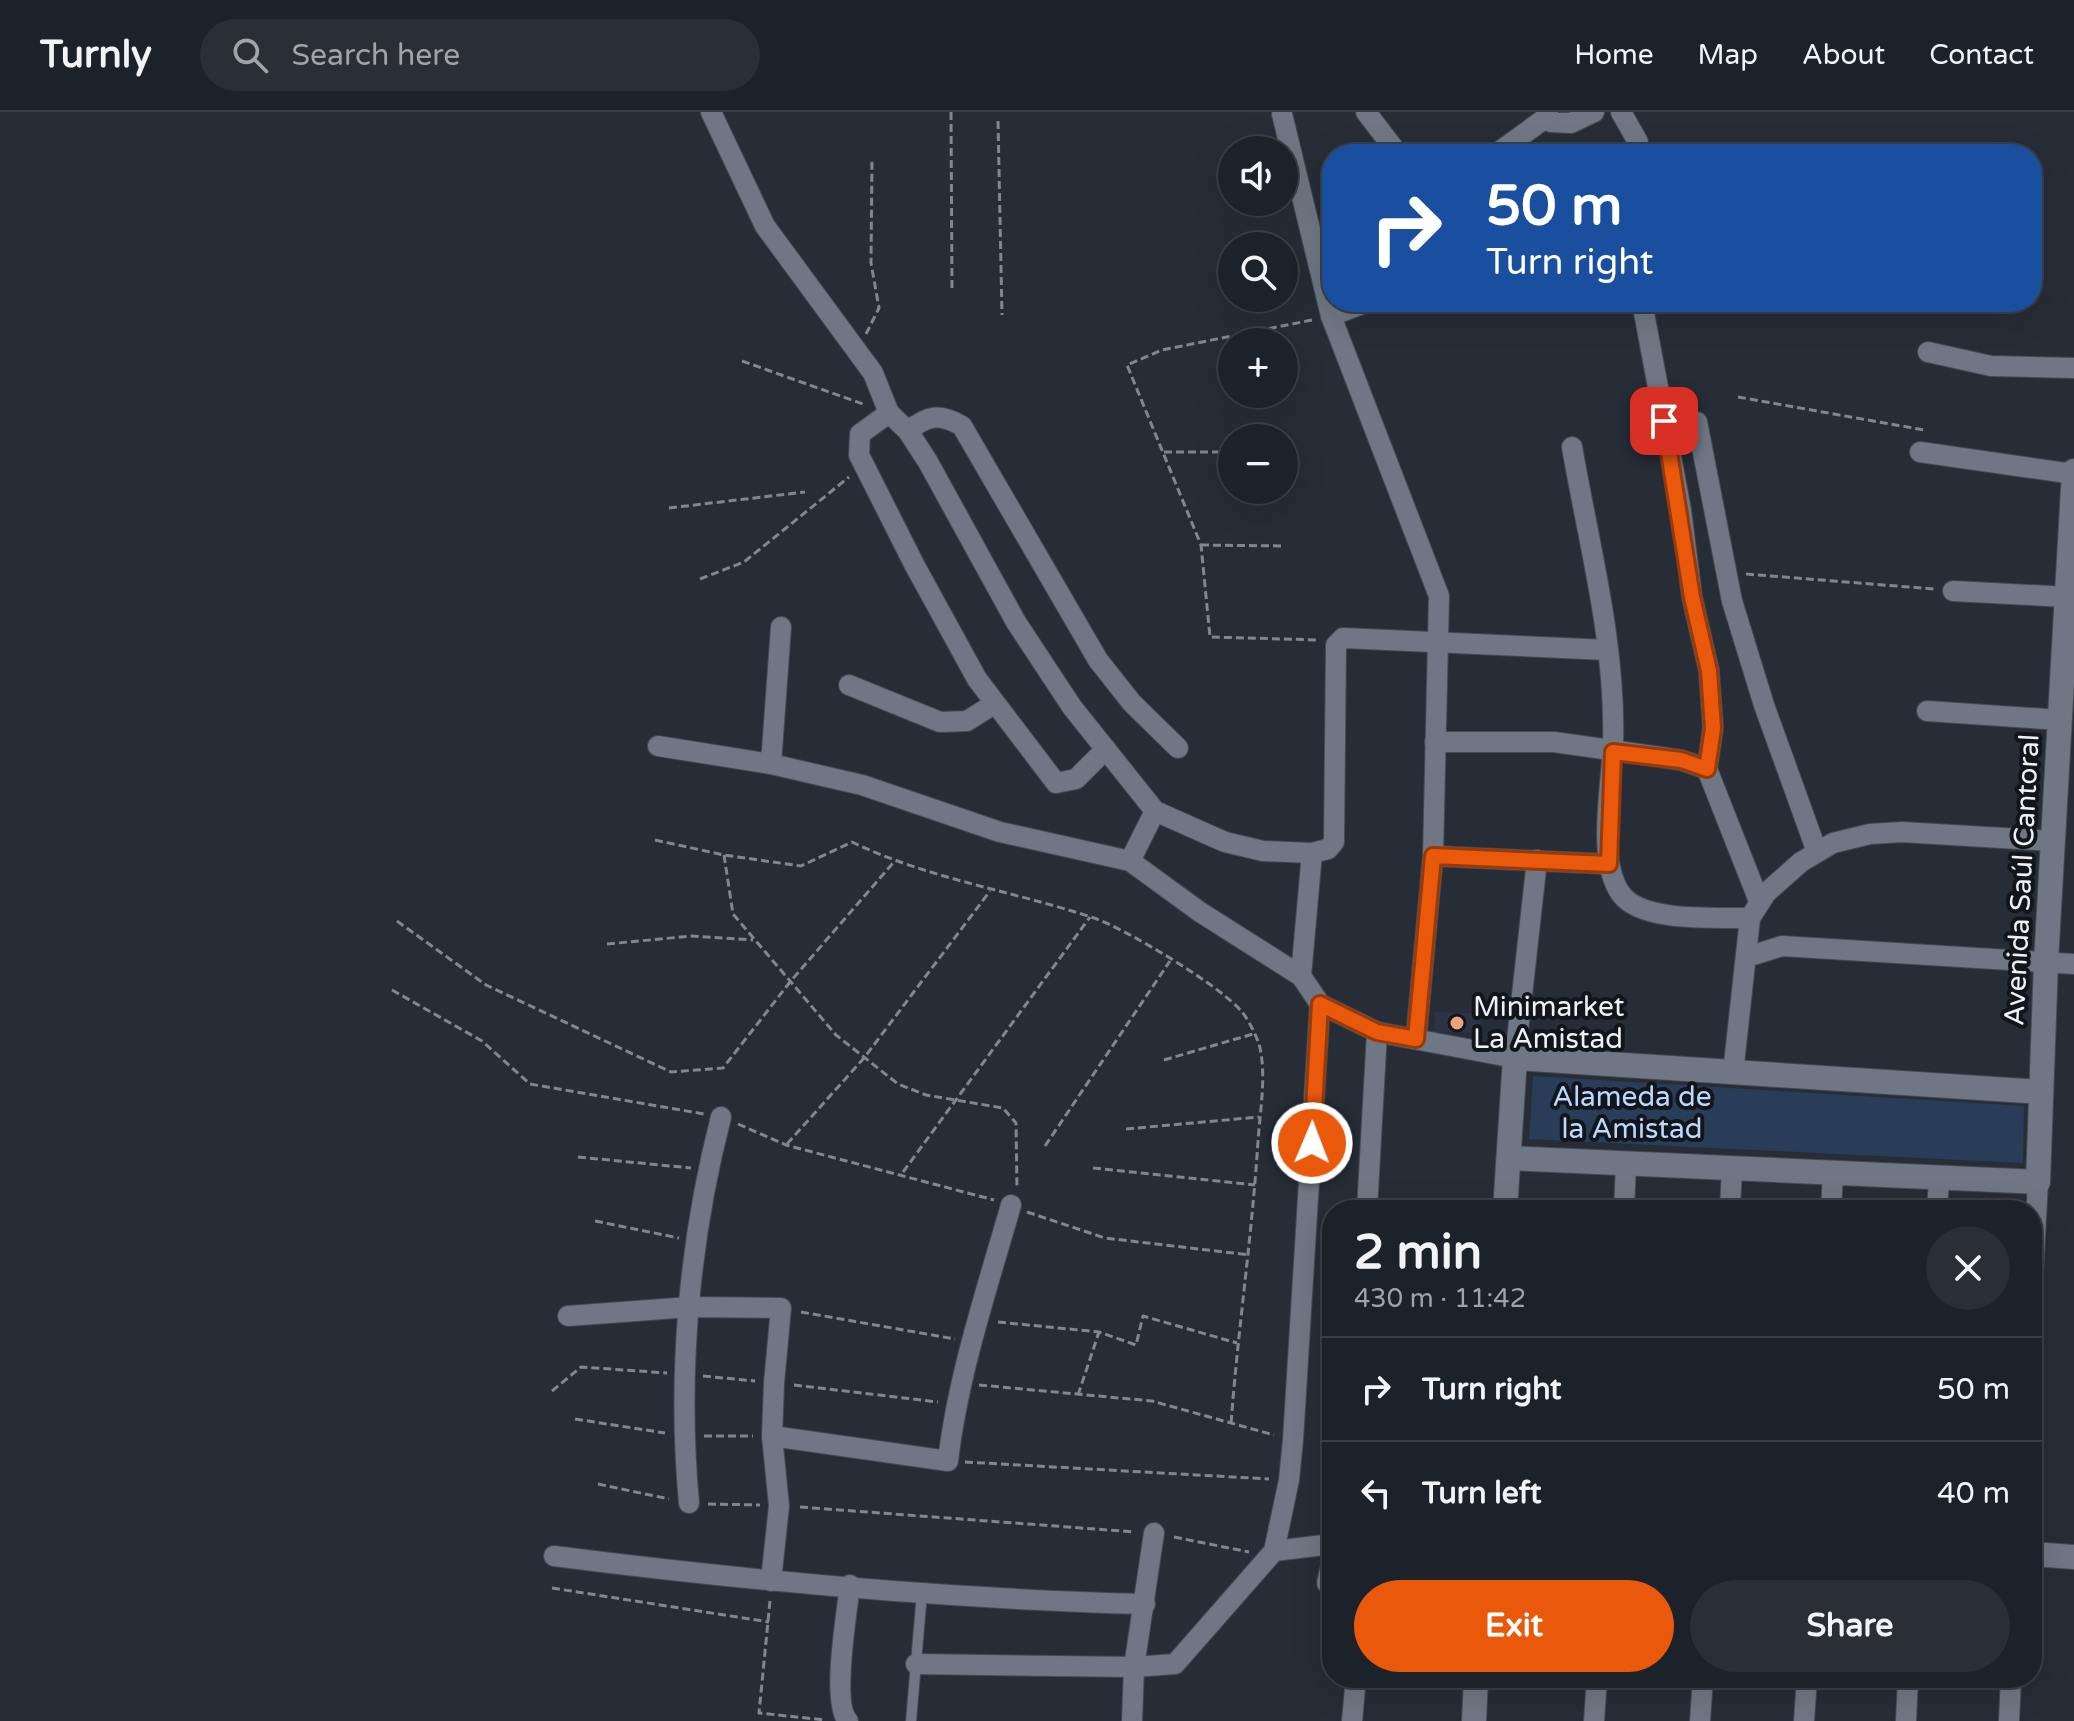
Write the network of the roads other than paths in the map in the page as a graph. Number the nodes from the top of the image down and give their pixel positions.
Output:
1 (711, 112) edge
2 (1594, 112) edge
3 (1621, 112) edge
4 (1282, 114) dead end
5 (1548, 114) edge
6 (1375, 116) edge
7 (1392, 144) edge
8 (1509, 144) edge
9 (1638, 144) edge
10 (1322, 279) edge
11 (1330, 312) edge
12 (1341, 312) edge
13 (1644, 312) edge
14 (1331, 316) junction
15 (1928, 352) dead end
16 (2074, 368) edge
17 (889, 413) junction
18 (1697, 422) dead end
19 (908, 431) junction
20 (1572, 447) dead end
21 (1920, 452) dead end
22 (2074, 473) edge
23 (1953, 591) road end
24 (2068, 597) junction
25 (781, 627) dead end
26 (1438, 641) junction
27 (1608, 650) junction
28 (2069, 659) edge
29 (849, 685) dead end
30 (994, 704) junction
31 (1927, 711) dead end
32 (2060, 720) junction
33 (1435, 742) junction
34 (658, 746) dead end
35 (1178, 748) dead end
36 (1106, 749) junction
37 (1613, 752) junction
38 (771, 764) junction
39 (1707, 769) junction
40 (1155, 811) junction
41 (2053, 841) junction
42 (1817, 852) junction
43 (1312, 853) junction
44 (1433, 856) junction
45 (1537, 860) junction
46 (1130, 861) junction
47 (1609, 864) junction
48 (1754, 910) junction
49 (1747, 957) junction
50 (2046, 962) junction
51 (2074, 964) edge
52 (1301, 976) junction
53 (1320, 1004) junction
54 (1377, 1032) junction
55 (1416, 1039) junction
56 (1515, 1058) junction
57 (1733, 1073) junction
58 (2041, 1092) junction
59 (721, 1117) road end
60 (1509, 1158) junction
61 (1626, 1164) junction
62 (1732, 1167) junction
63 (1833, 1174) junction
64 (1939, 1180) junction
65 (2038, 1182) junction
66 (1368, 1200) edge
67 (1506, 1200) edge
68 (1624, 1200) edge
69 (1730, 1200) edge
70 (1832, 1200) edge
71 (1938, 1200) edge
72 (2037, 1200) edge
73 (1014, 1207) road end
74 (690, 1307) junction
75 (568, 1316) dead end
76 (772, 1436) junction
77 (689, 1503) dead end
78 (1154, 1533) road end
79 (1322, 1546) edge
80 (1271, 1554) junction
81 (2042, 1555) edge
82 (554, 1556) dead end
83 (2074, 1557) edge
84 (771, 1581) junction
85 (850, 1585) junction
86 (922, 1593) junction
87 (1145, 1604) junction
88 (916, 1664) junction
89 (1134, 1667) junction
90 (1355, 1688) edge
91 (1476, 1688) edge
92 (1596, 1688) edge
93 (1702, 1688) edge
94 (1806, 1688) edge
95 (1908, 1688) edge
96 (2011, 1688) edge
97 (848, 1721) edge
98 (911, 1721) edge
99 (1132, 1721) edge
100 (1352, 1721) edge
101 (1474, 1721) edge
102 (1594, 1721) edge
103 (1700, 1721) edge
104 (1804, 1721) edge
105 (1906, 1721) edge
106 (2009, 1721) edge

1 - 17 street
2 - 5 street
3 - 9 street
4 - 10 street
5 - 8 street
6 - 7 street
11 - 14 street
12 - 14 street
13 - 39 street
14 - 26 street
15 - 16 street
17 - 19 street
17 - 30 street
18 - 42 street
19 - 35 street
19 - 36 street
20 - 27 street
21 - 22 street
22 - 24 street, Avenida Saúl Cantoral
23 - 24 street
24 - 28 street, Avenida Saúl Cantoral
25 - 38 street
26 - 27 street
26 - 33 street
26 - 43 street
27 - 37 street
28 - 32 street, Avenida Saúl Cantoral
29 - 30 street
30 - 36 street
31 - 32 street
32 - 41 street, Avenida Saúl Cantoral
33 - 37 street
33 - 44 street
34 - 38 street
36 - 40 street
37 - 39 street
37 - 47 street
38 - 46 street
39 - 48 street
40 - 43 street
40 - 46 street
41 - 42 street
41 - 50 street, Avenida Saúl Cantoral
42 - 48 street
43 - 52 street
44 - 45 street
44 - 55 street
45 - 47 street
45 - 56 street
46 - 52 street
47 - 48 street
48 - 49 street
49 - 50 street
49 - 57 street
50 - 51 street
50 - 58 street, Avenida Saúl Cantoral
52 - 53 street
53 - 54 street
53 - 80 street
54 - 55 street
54 - 66 street
55 - 56 street
56 - 57 street
56 - 60 street
57 - 58 street
58 - 65 street, Avenida Saúl Cantoral
59 - 74 street
60 - 61 street
60 - 67 street
61 - 62 street
61 - 68 street
62 - 63 street
62 - 69 street
63 - 64 street
63 - 70 street
64 - 65 street
64 - 71 street
65 - 72 street, Avenida Saúl Cantoral
73 - 76 street
74 - 75 street
74 - 76 street
74 - 77 street
76 - 84 street
78 - 87 street
79 - 80 street
80 - 89 street
81 - 83 street
82 - 84 street
84 - 85 street
85 - 86 street
85 - 97 street
86 - 87 street
86 - 88 lane
87 - 89 street
88 - 89 street
88 - 98 lane
89 - 99 street
90 - 100 street
91 - 101 street
92 - 102 street
93 - 103 street
94 - 104 street
95 - 105 street
96 - 106 street

